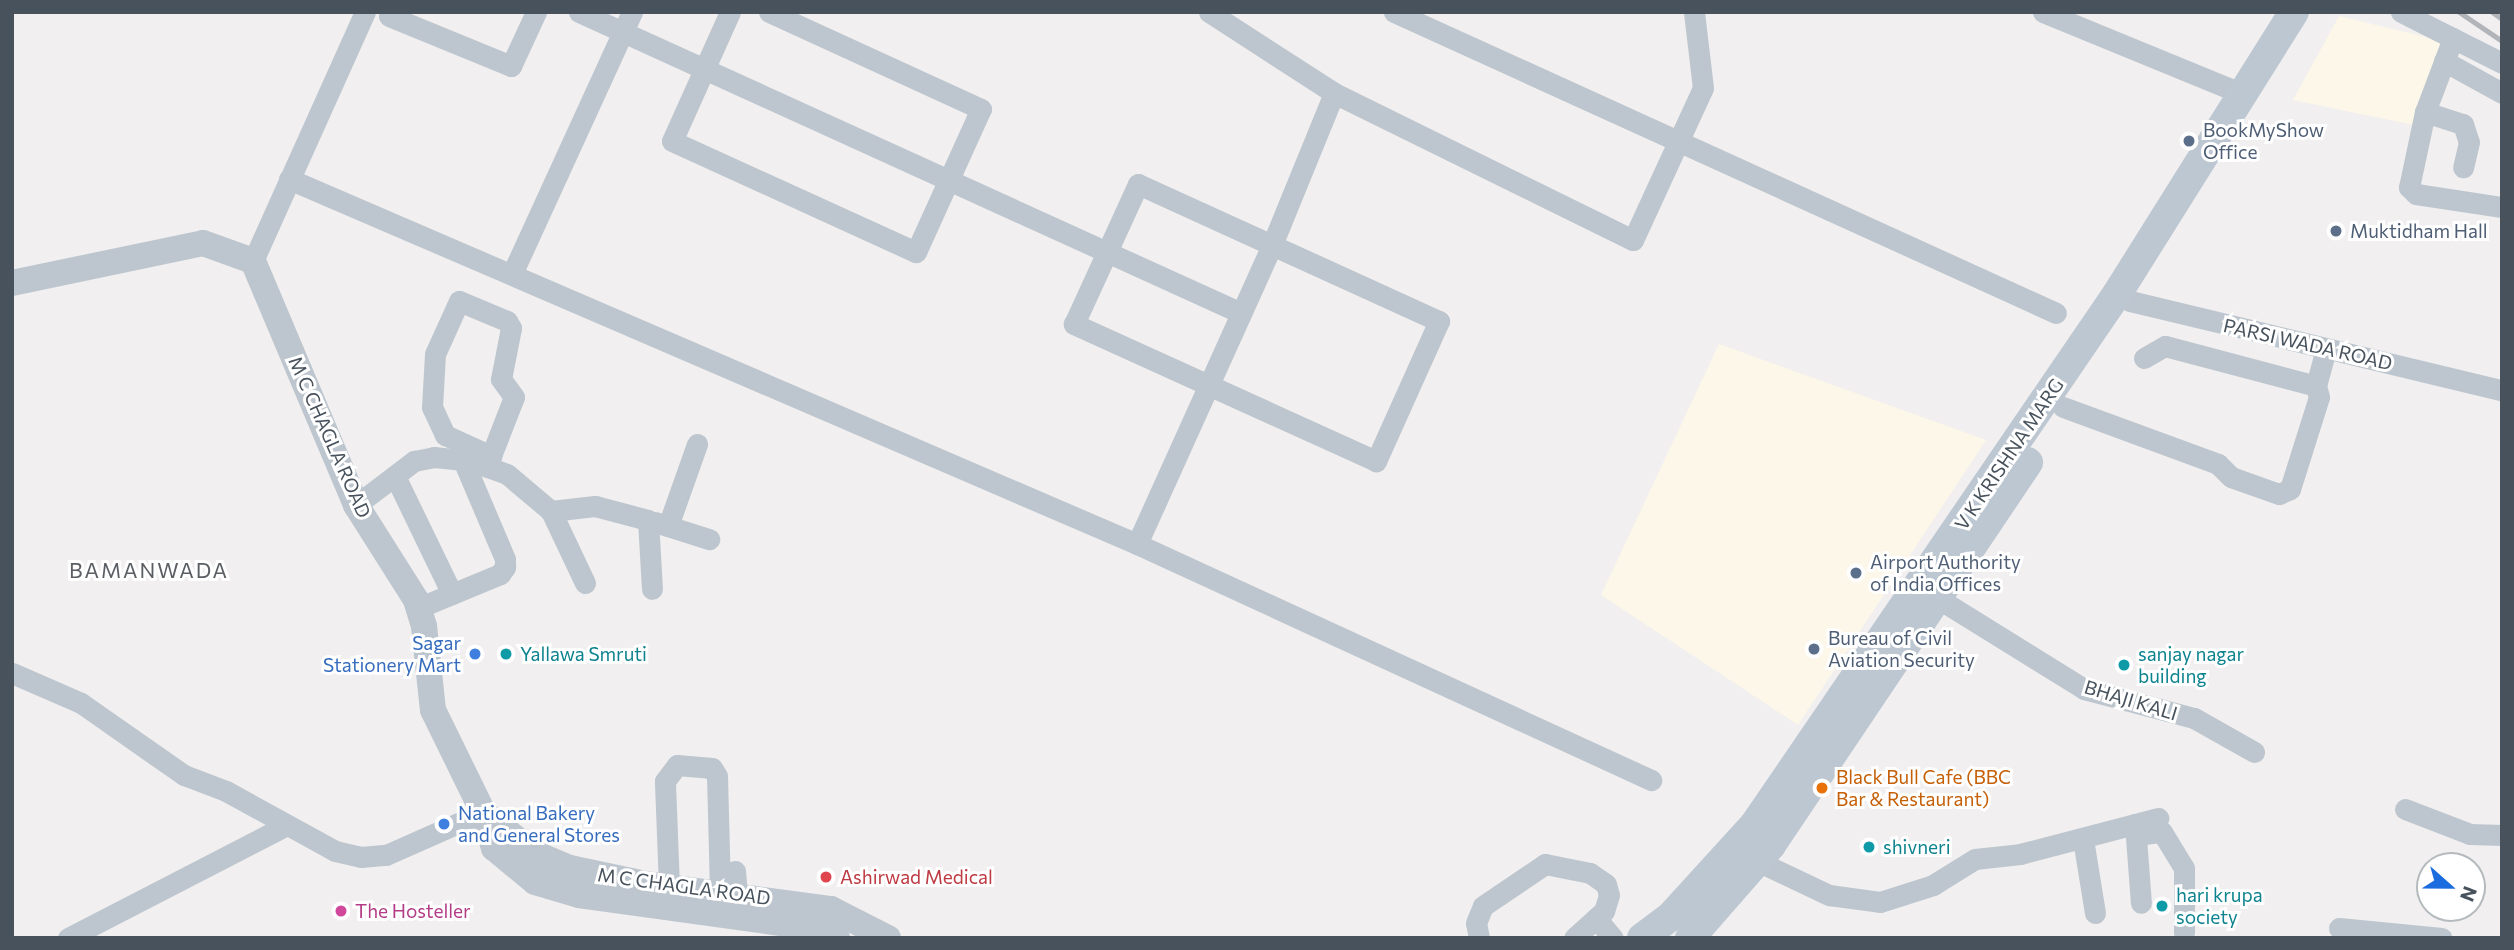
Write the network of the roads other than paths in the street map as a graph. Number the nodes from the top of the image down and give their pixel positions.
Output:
1 (365, 12) edge
2 (536, 12) edge
3 (579, 12) edge
4 (632, 12) edge
5 (730, 12) edge
6 (769, 12) edge
7 (1394, 12) edge
8 (1694, 12) edge
9 (2043, 12) edge
10 (2294, 12) edge
11 (2316, 12) edge
12 (2401, 12) edge
13 (1211, 13) edge
14 (389, 16) dead end
15 (623, 32) junction
16 (2453, 38) junction
17 (2444, 61) junction
18 (2502, 63) edge
19 (705, 69) junction
20 (1334, 93) junction
21 (2502, 93) edge
22 (2243, 94) junction
23 (2425, 111) junction
24 (1679, 142) junction
25 (2463, 167) dead end
26 (289, 179) junction
27 (949, 180) junction
28 (2502, 207) edge
29 (1272, 245) junction
30 (1107, 252) junction
31 (253, 261) junction
32 (512, 274) junction
33 (12, 284) edge
34 (2123, 297) junction
35 (1241, 313) junction
36 (2056, 313) dead end
37 (2326, 348) junction
38 (2144, 358) dead end
39 (1209, 386) junction
40 (2316, 386) junction
41 (2502, 390) edge
42 (2063, 407) junction
43 (698, 444) dead end
44 (463, 460) junction
45 (489, 461) junction
46 (395, 476) junction
47 (356, 505) junction
48 (551, 511) junction
49 (658, 523) junction
50 (709, 539) dead end
51 (1137, 544) junction
52 (585, 583) dead end
53 (652, 589) dead end
54 (452, 594) junction
55 (1939, 599) junction
56 (418, 608) junction
57 (12, 673) edge
58 (2254, 752) dead end
59 (1651, 780) dead end
60 (2405, 809) dead end
61 (483, 812) junction
62 (287, 825) junction
63 (2145, 826) junction
64 (2502, 835) edge
65 (2083, 839) junction
66 (1758, 861) junction
67 (730, 886) junction
68 (669, 894) junction
69 (2141, 903) dead end
70 (2095, 913) dead end
71 (1596, 918) junction
72 (107, 928) edge
73 (2339, 928) dead end
74 (842, 931) edge
75 (2185, 933) dead end
76 (1697, 936) edge
77 (68, 938) edge
78 (888, 938) edge
79 (1479, 938) edge
80 (1574, 938) edge
81 (1613, 938) edge
82 (1642, 938) edge
83 (2442, 938) edge

1 - 26 street
2 - 14 street
3 - 15 street
4 - 15 street
5 - 19 street
6 - 27 street
7 - 24 street
8 - 24 street
9 - 22 street
10 - 22 main road, V K KRISHNA MARG
11 - 34 main road, V K KRISHNA MARG
12 - 16 street
13 - 20 street
15 - 19 street
15 - 32 street
16 - 17 street
16 - 18 street
17 - 21 street
17 - 23 street
19 - 27 street
19 - 27 street
20 - 24 street
20 - 29 street
22 - 34 main road, V K KRISHNA MARG
23 - 25 street
23 - 28 street
24 - 36 street
26 - 31 street
26 - 32 street
27 - 30 street
29 - 30 street
29 - 35 street
29 - 39 street
30 - 35 street
30 - 39 street
31 - 33 street
31 - 47 street, M C CHAGLA ROAD
32 - 51 street
34 - 37 street, PARSI WADA ROAD
34 - 42 main road, V K KRISHNA MARG
34 - 82 main road, V K KRISHNA MARG
35 - 39 street
37 - 40 street
37 - 41 street, PARSI WADA ROAD
38 - 40 street
39 - 51 street
40 - 42 street
42 - 55 main road, V K KRISHNA MARG
43 - 49 street
44 - 45 street
44 - 46 street
44 - 54 street
45 - 45 street
45 - 48 street
46 - 47 street
46 - 54 street
47 - 56 street, M C CHAGLA ROAD
48 - 49 street
48 - 52 street
49 - 50 street
49 - 53 street
51 - 59 street
54 - 56 street
55 - 58 street, BHAJI KALI
55 - 66 main road, V K KRISHNA MARG
56 - 61 street, M C CHAGLA ROAD
57 - 62 street
60 - 64 street
61 - 62 street
61 - 68 street, M C CHAGLA ROAD
62 - 72 street
63 - 65 street
63 - 69 street
63 - 75 street
65 - 66 street
65 - 70 street
66 - 76 main road, V K KRISHNA MARG
67 - 68 street, M C CHAGLA ROAD
67 - 68 street
67 - 74 street, M C CHAGLA ROAD
68 - 74 street
71 - 79 street
71 - 80 street
71 - 81 street
72 - 77 street
73 - 83 street
74 - 78 street, M C CHAGLA ROAD

